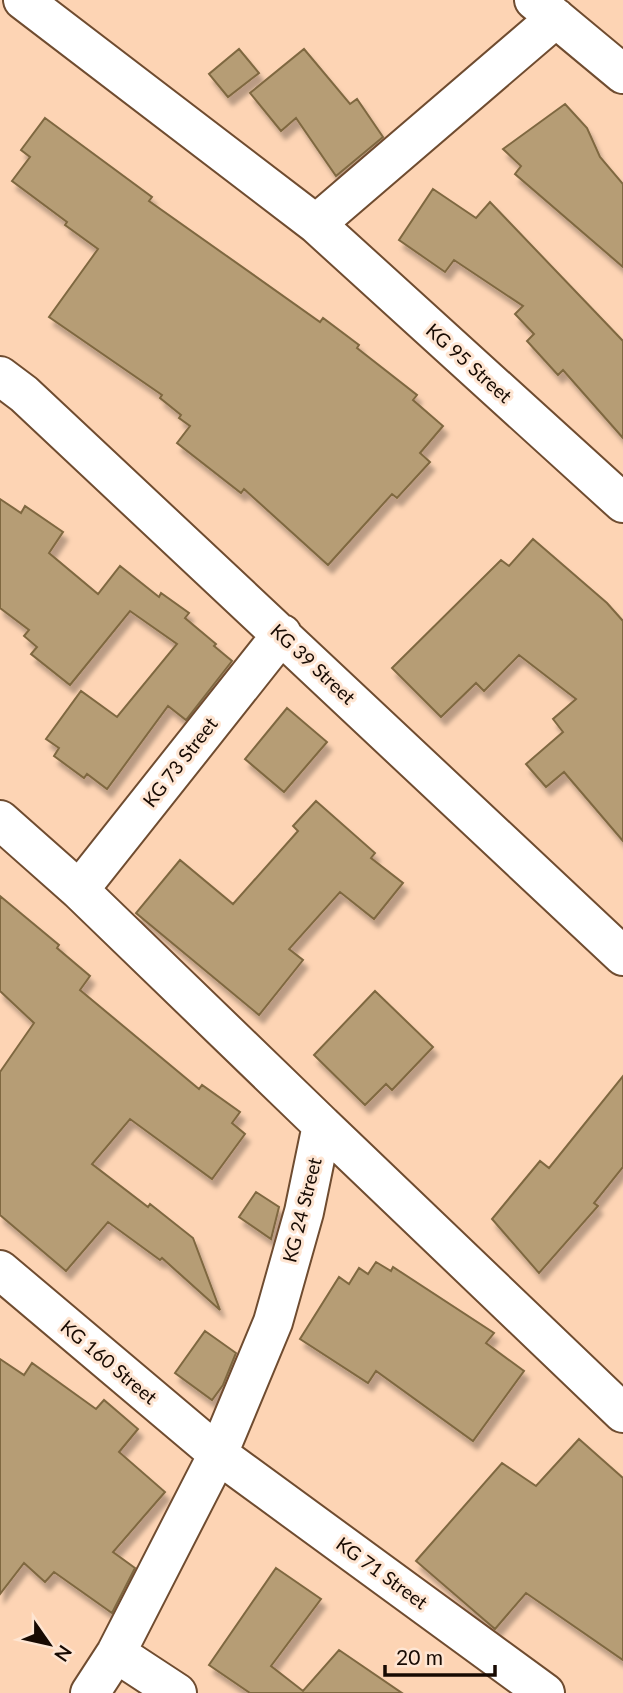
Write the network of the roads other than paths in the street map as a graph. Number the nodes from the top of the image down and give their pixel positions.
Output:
1 (23, 0) edge
2 (545, 9) edge
3 (623, 75) edge
4 (316, 224) junction
5 (0, 376) edge
6 (623, 502) edge
7 (282, 634) junction
8 (0, 820) edge
9 (79, 890) junction
10 (623, 956) edge
11 (322, 1125) junction
12 (0, 1270) edge
13 (623, 1413) edge
14 (218, 1454) junction
15 (116, 1653) junction
16 (90, 1693) edge
17 (177, 1693) edge
18 (545, 1693) edge

1 - 4 street, KG 95 Street
2 - 3 street
2 - 4 street
4 - 6 street, KG 95 Street
5 - 7 street, KG 39 Street
7 - 9 street, KG 73 Street
7 - 10 street, KG 39 Street
8 - 9 street
9 - 11 street
11 - 13 street
11 - 14 street, KG 24 Street
12 - 14 street, KG 160 Street
14 - 15 street, KG 24 Street
14 - 18 street, KG 71 Street
15 - 16 street, KG 24 Street
15 - 17 street

